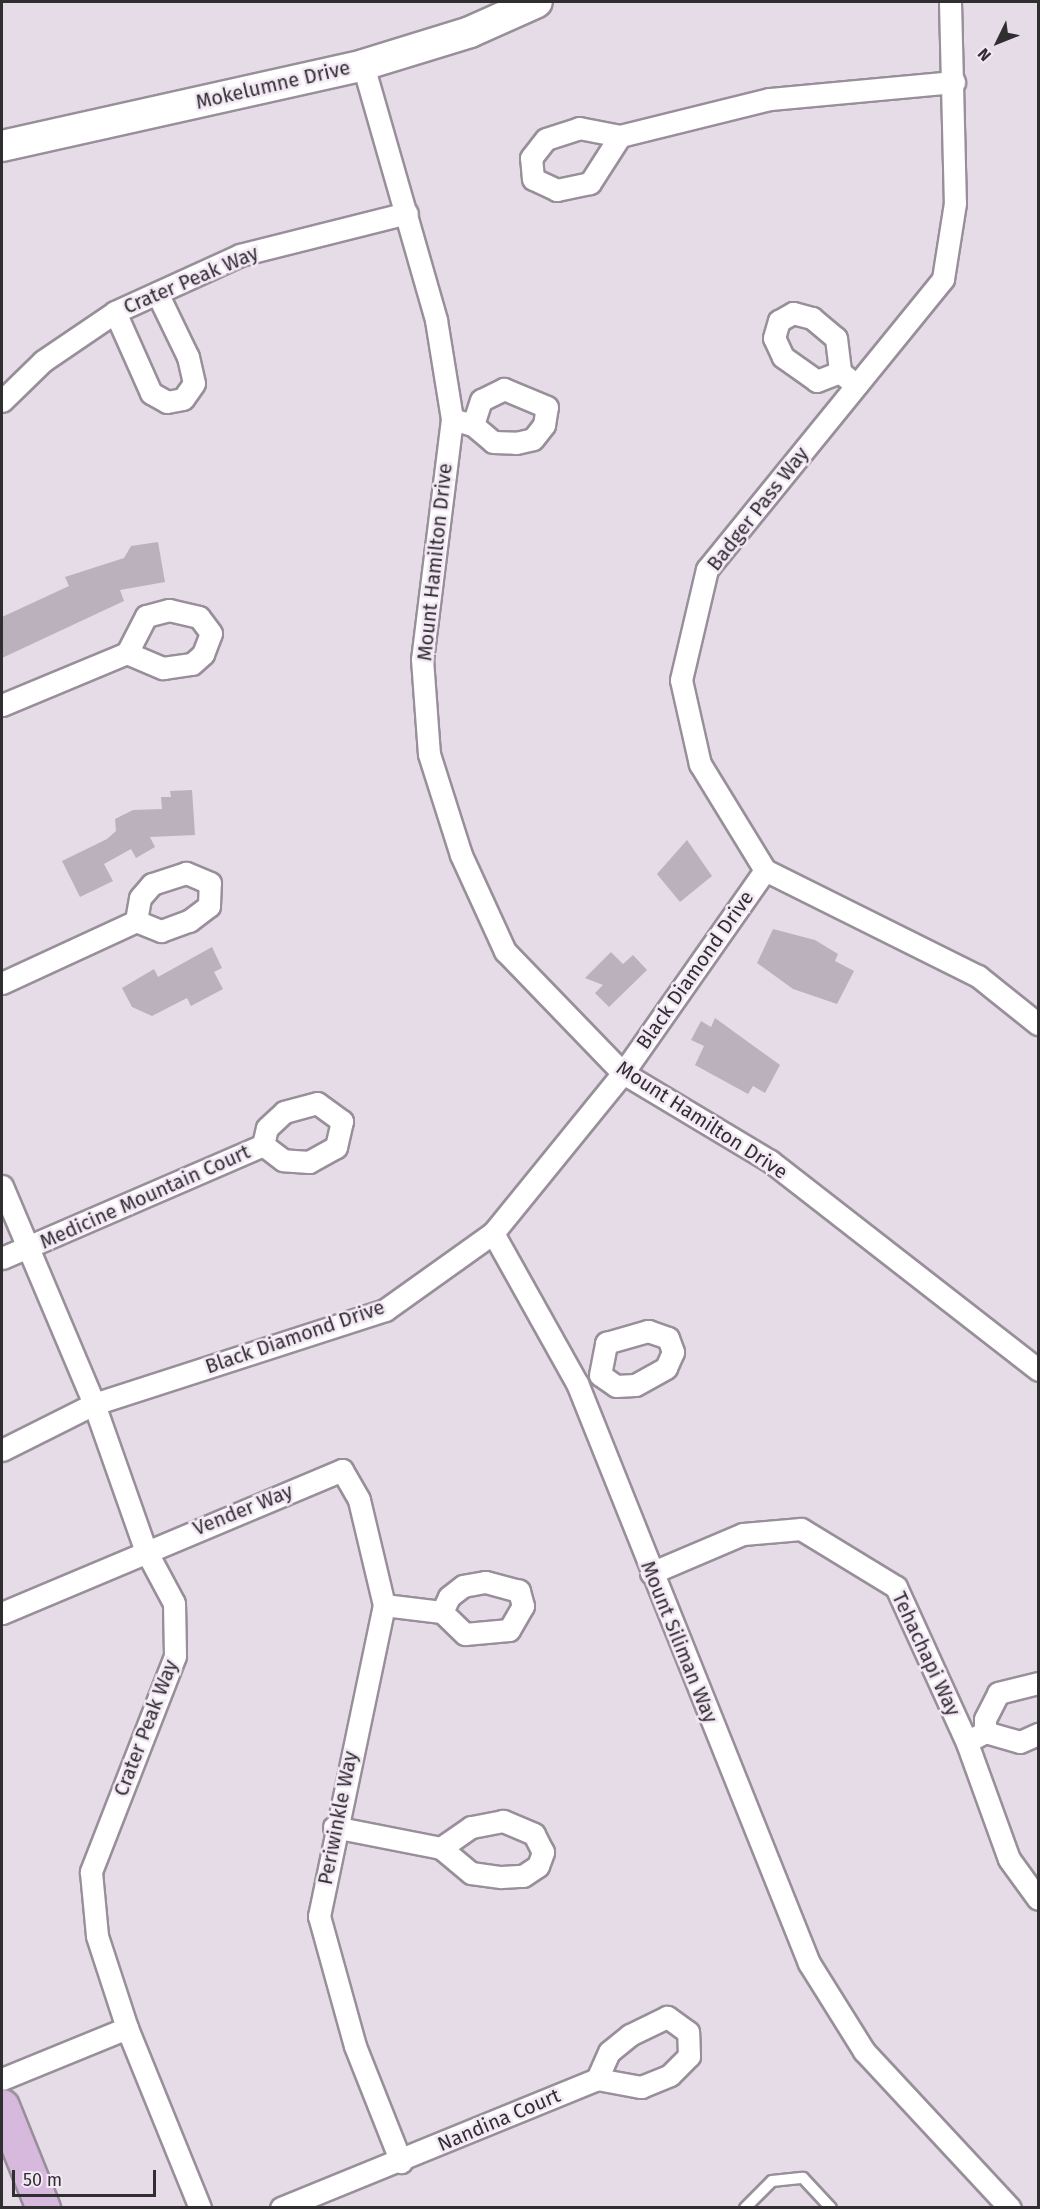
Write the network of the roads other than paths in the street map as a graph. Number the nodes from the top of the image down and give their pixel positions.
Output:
1 (537, 2) edge
2 (951, 2) edge
3 (363, 65) junction
4 (954, 82) junction
5 (620, 136) dead end
6 (2, 146) edge
7 (407, 213) junction
8 (157, 293) junction
9 (115, 312) junction
10 (2, 401) edge
11 (452, 419) junction
12 (473, 425) dead end
13 (127, 653) dead end
14 (2, 705) edge
15 (765, 870) junction
16 (136, 921) dead end
17 (2, 983) edge
18 (1038, 1024) edge
19 (623, 1073) junction
20 (263, 1145) dead end
21 (2, 1186) edge
22 (493, 1233) junction
23 (26, 1249) junction
24 (2, 1258) edge
25 (1038, 1370) edge
26 (600, 1375) dead end
27 (577, 1383) junction
28 (94, 1404) junction
29 (2, 1450) edge
30 (342, 1470) joint
31 (145, 1550) junction
32 (651, 1573) junction
33 (384, 1605) junction
34 (442, 1612) dead end
35 (2, 1614) edge
36 (1038, 1683) edge
37 (1038, 1734) edge
38 (976, 1737) junction
39 (334, 1827) junction
40 (441, 1848) dead end
41 (1038, 1899) edge
42 (127, 2028) junction
43 (2, 2079) edge
44 (597, 2079) dead end
45 (2, 2106) edge
46 (401, 2162) junction
47 (43, 2208) edge
48 (200, 2208) edge
49 (281, 2208) edge
50 (745, 2208) edge
51 (831, 2208) edge
52 (1010, 2208) edge

1 - 3 street, Mokelumne Drive
2 - 4 street, Badger Pass Way
3 - 6 street, Mokelumne Drive
3 - 7 street, Mount Hamilton Drive
4 - 5 street
4 - 15 street, Badger Pass Way
7 - 8 street, Crater Peak Way
7 - 11 street, Mount Hamilton Drive
8 - 9 street, Crater Peak Way
8 - 9 street
9 - 10 street, Crater Peak Way
11 - 12 street
11 - 19 street, Mount Hamilton Drive
13 - 14 street
15 - 18 street
15 - 19 street, Black Diamond Drive
16 - 17 street
19 - 22 street, Black Diamond Drive
19 - 25 street, Mount Hamilton Drive
20 - 23 street, Medicine Mountain Court
21 - 23 street, Crater Peak Way
22 - 27 street, Mount Siliman Way
22 - 28 street, Black Diamond Drive
23 - 24 street, Medicine Mountain Court
23 - 28 street, Crater Peak Way
26 - 27 street
27 - 32 street, Mount Siliman Way
28 - 29 street, Black Diamond Drive
28 - 31 street, Crater Peak Way
30 - 31 street, Vender Way
30 - 33 street, Periwinkle Way
31 - 35 street, Vender Way
31 - 42 street, Crater Peak Way
32 - 38 street, Tehachapi Way
32 - 52 street, Mount Siliman Way
33 - 34 street
33 - 39 street, Periwinkle Way
36 - 38 street
37 - 38 street
38 - 41 street, Tehachapi Way
39 - 40 street
39 - 46 street, Periwinkle Way
42 - 43 street
42 - 48 street, Crater Peak Way
44 - 46 street, Nandina Court
45 - 47 main road
46 - 49 street, Nandina Court
50 - 51 lane

